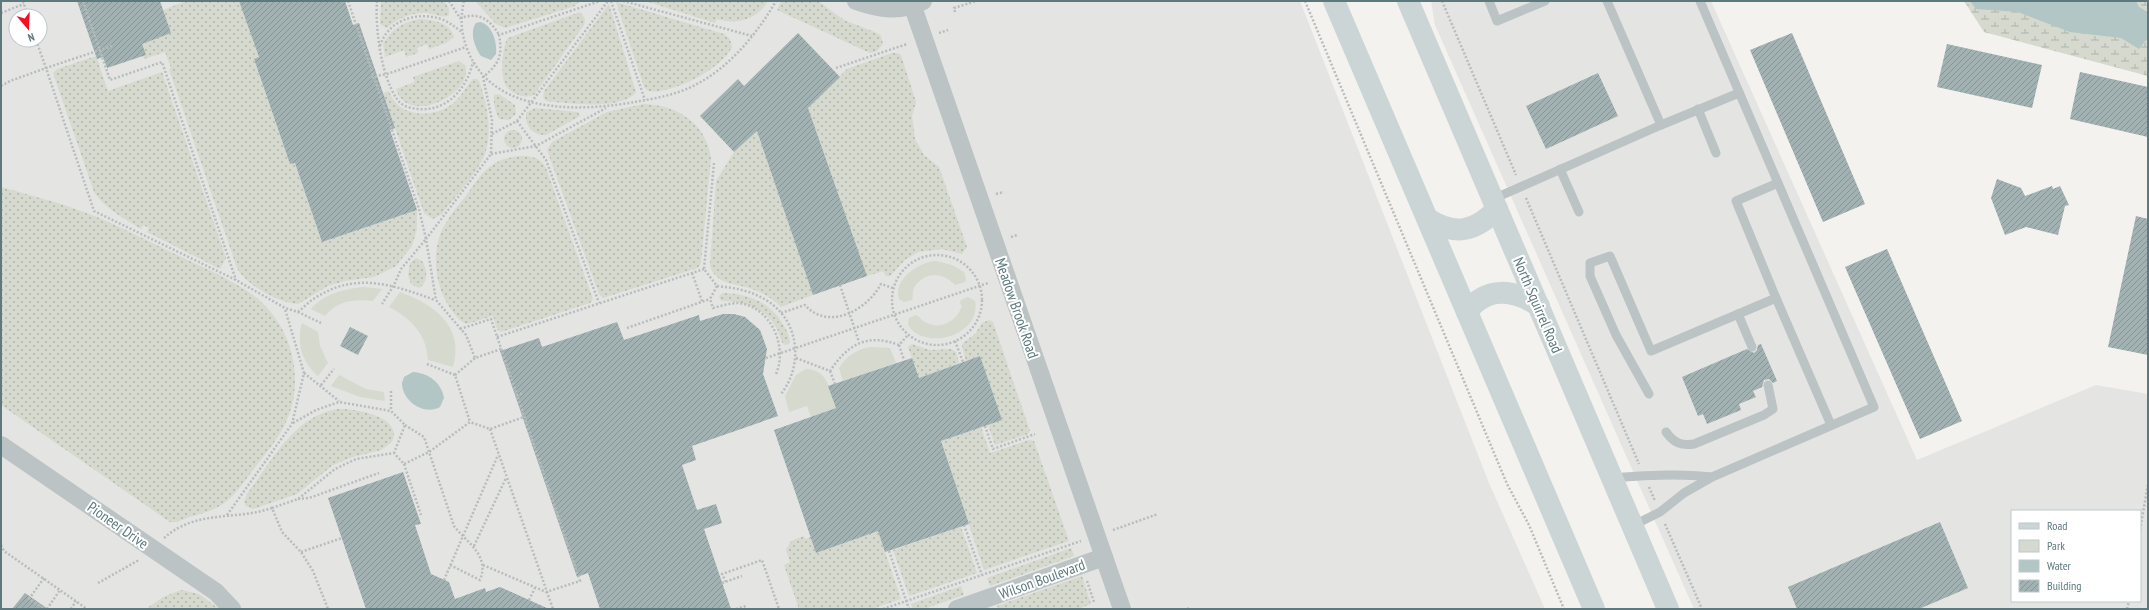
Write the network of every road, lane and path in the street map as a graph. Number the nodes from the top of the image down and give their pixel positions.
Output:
1 (83, 1) edge
2 (348, 1) edge
3 (377, 1) edge
4 (449, 1) edge
5 (464, 1) edge
6 (600, 1) edge
7 (608, 1) edge
8 (611, 1) edge
9 (623, 1) edge
10 (776, 1) edge
11 (856, 1) edge
12 (976, 1) edge
13 (1305, 1) edge
14 (1334, 1) edge
15 (1408, 1) edge
16 (1442, 1) edge
17 (1489, 1) edge
18 (1545, 1) edge
19 (1607, 1) edge
20 (1700, 1) edge
21 (24, 3) edge
22 (918, 4) edge
23 (955, 12) dead end
24 (1, 13) edge
25 (460, 18) junction
26 (462, 32) junction
27 (499, 35) junction
28 (752, 36) junction
29 (112, 46) dead end
30 (901, 46) dead end
31 (466, 47) junction
32 (39, 48) edge
33 (379, 48) junction
34 (100, 51) junction
35 (473, 62) junction
36 (46, 68) junction
37 (836, 68) dead end
38 (387, 74) junction
39 (373, 77) junction
40 (483, 77) junction
41 (1, 86) edge
42 (1739, 93) junction
43 (645, 100) junction
44 (531, 103) junction
45 (608, 107) junction
46 (1698, 109) junction
47 (517, 121) junction
48 (1661, 125) junction
49 (492, 134) junction
50 (536, 146) junction
51 (1716, 153) dead end
52 (491, 154) junction
53 (714, 163) dead end
54 (1560, 169) junction
55 (1778, 183) junction
56 (1521, 186) junction
57 (1495, 204) junction
58 (1579, 212) dead end
59 (1428, 219) junction
60 (426, 239) junction
61 (704, 269) junction
62 (692, 273) junction
63 (236, 280) junction
64 (988, 283) dead end
65 (394, 285) junction
66 (840, 285) dead end
67 (980, 285) junction
68 (717, 286) junction
69 (893, 288) junction
70 (1776, 298) junction
71 (710, 299) junction
72 (436, 300) junction
73 (702, 301) junction
74 (599, 303) junction
75 (382, 304) dead end
76 (1539, 306) junction
77 (285, 308) junction
78 (298, 312) junction
79 (1467, 312) junction
80 (781, 313) junction
81 (850, 314) junction
82 (894, 314) junction
83 (1738, 314) junction
84 (321, 323) dead end
85 (627, 328) dead end
86 (854, 328) junction
87 (460, 329) junction
88 (908, 334) junction
89 (497, 337) junction
90 (955, 341) junction
91 (859, 342) junction
92 (898, 345) junction
93 (1752, 347) dead end
94 (796, 348) junction
95 (501, 349) junction
96 (781, 354) junction
97 (475, 358) junction
98 (766, 358) dead end
99 (796, 358) junction
100 (904, 360) dead end
101 (962, 362) dead end
102 (427, 364) dead end
103 (334, 369) dead end
104 (830, 371) junction
105 (304, 373) junction
106 (776, 374) dead end
107 (455, 376) junction
108 (835, 384) dead end
109 (321, 385) junction
110 (1768, 385) dead end
111 (391, 392) dead end
112 (523, 393) dead end
113 (781, 394) dead end
114 (1649, 394) dead end
115 (517, 395) junction
116 (340, 402) junction
117 (391, 411) junction
118 (524, 417) junction
119 (470, 422) junction
120 (292, 424) junction
121 (405, 425) junction
122 (1831, 425) junction
123 (985, 426) dead end
124 (490, 429) junction
125 (1666, 432) dead end
126 (1035, 434) dead end
127 (1, 445) edge
128 (429, 452) junction
129 (394, 453) junction
130 (498, 455) junction
131 (404, 464) junction
132 (379, 473) dead end
133 (1644, 475) junction
134 (506, 477) junction
135 (1712, 477) junction
136 (1612, 478) junction
137 (2148, 484) edge
138 (298, 499) junction
139 (272, 508) junction
140 (1660, 512) junction
141 (1158, 514) dead end
142 (227, 515) junction
143 (421, 515) dead end
144 (2141, 524) edge
145 (964, 525) dead end
146 (1632, 526) junction
147 (1107, 532) dead end
148 (462, 537) junction
149 (342, 538) dead end
150 (161, 540) dead end
151 (1074, 543) dead end
152 (1, 545) edge
153 (474, 546) junction
154 (2, 550) edge
155 (889, 551) dead end
156 (301, 552) junction
157 (1104, 557) junction
158 (143, 558) dead end
159 (450, 565) junction
160 (483, 565) junction
161 (982, 575) junction
162 (742, 576) dead end
163 (1085, 577) dead end
164 (44, 578) junction
165 (444, 580) dead end
166 (98, 583) dead end
167 (535, 588) junction
168 (60, 590) junction
169 (546, 592) junction
170 (529, 600) dead end
171 (76, 601) junction
172 (906, 601) junction
173 (1094, 602) dead end
174 (38, 605) junction
175 (746, 606) dead end
176 (1118, 608) edge
177 (35, 609) edge
178 (46, 609) edge
179 (71, 609) edge
180 (87, 609) edge
181 (232, 609) edge
182 (328, 609) edge
183 (553, 609) edge
184 (736, 609) edge
185 (779, 609) edge
186 (883, 609) edge
187 (909, 609) edge
188 (957, 609) edge
189 (1564, 609) edge
190 (1594, 609) edge
191 (1668, 609) edge
192 (1702, 609) edge

1 - 34 path
2 - 39 path
3 - 33 path
4 - 25 path
5 - 25 path
6 - 27 path
7 - 44 path
8 - 43 path
9 - 28 path
10 - 28 path
11 - 22 street
12 - 23 path
13 - 189 path
14 - 59 main road
15 - 57 main road, North Squirrel Road
16 - 56 path
17 - 18 lane
19 - 48 lane
20 - 42 lane
21 - 24 path
22 - 157 street, Meadow Brook Road
25 - 26 path
25 - 27 path
26 - 31 path
26 - 33 path
27 - 40 path
28 - 43 path
29 - 34 path
30 - 37 path
31 - 35 path
31 - 38 path
32 - 36 path
33 - 38 path
34 - 36 path
34 - 63 path
35 - 38 path
35 - 40 path
36 - 41 path
36 - 63 path
38 - 39 path
39 - 60 path
40 - 44 path
40 - 49 path
42 - 46 lane
42 - 55 lane
43 - 45 path
44 - 45 path
44 - 47 path
45 - 50 path
46 - 48 lane
46 - 51 lane
47 - 49 path
47 - 50 path
48 - 54 lane
49 - 52 path
50 - 52 path
50 - 74 path
52 - 60 path
53 - 61 path
54 - 56 lane
54 - 58 lane
55 - 70 lane
55 - 122 lane
56 - 57 lane
56 - 133 path
57 - 59 main road
57 - 76 main road, North Squirrel Road
59 - 79 main road
60 - 65 path
60 - 72 path
61 - 62 path
61 - 68 path
62 - 73 path
62 - 74 path
63 - 77 path
64 - 67 path
65 - 72 path
65 - 75 path
65 - 78 path
66 - 81 path
67 - 69 path
67 - 82 path
67 - 90 path
68 - 71 path
68 - 80 path
69 - 81 path
69 - 82 path
70 - 83 lane
70 - 122 lane
71 - 73 path
71 - 96 path
72 - 87 path
73 - 85 path
74 - 89 path
76 - 79 main road
76 - 136 main road, North Squirrel Road
77 - 78 path
77 - 105 path
78 - 84 path
79 - 190 main road
80 - 81 path
80 - 94 path
81 - 86 path
82 - 86 path
82 - 88 path
83 - 93 lane
83 - 114 lane
86 - 91 path
86 - 94 path
87 - 89 path
87 - 97 path
88 - 90 path
88 - 92 path
89 - 95 path
90 - 101 path
91 - 92 path
91 - 104 path
92 - 100 path
94 - 96 path
94 - 99 path
95 - 97 path
95 - 115 path
96 - 98 path
96 - 106 path
97 - 107 path
99 - 104 path
99 - 113 path
102 - 107 path
103 - 109 path
104 - 108 path
105 - 109 path
105 - 120 path
107 - 119 path
109 - 116 path
110 - 125 lane
111 - 117 path
112 - 115 path
115 - 118 path
116 - 117 path
116 - 120 path
117 - 121 path
118 - 124 path
118 - 169 path
119 - 124 path
119 - 128 path
120 - 142 path
121 - 128 path
121 - 129 path
122 - 135 lane
123 - 126 path
124 - 130 path
127 - 181 street, Pioneer Drive
128 - 131 path
128 - 148 path
129 - 131 path
129 - 138 path
130 - 134 path
130 - 148 path
131 - 143 path
132 - 138 path
133 - 135 lane
133 - 136 lane
133 - 140 path
134 - 153 path
134 - 169 path
135 - 140 lane
136 - 146 main road, North Squirrel Road
137 - 144 path
138 - 139 path
139 - 142 path
139 - 156 path
140 - 146 lane
140 - 192 path
141 - 147 path
142 - 150 path
145 - 161 path
146 - 191 main road, North Squirrel Road
148 - 153 path
148 - 159 path
149 - 156 path
151 - 161 path
152 - 154 path
153 - 160 path
154 - 164 path
155 - 172 path
156 - 182 path
157 - 176 street, Meadow Brook Road
157 - 188 street, Wilson Boulevard
158 - 166 path
159 - 160 path
159 - 165 path
160 - 167 path
161 - 172 path
162 - 185 path
163 - 173 path
164 - 168 path
164 - 174 path
167 - 169 path
167 - 170 path
168 - 171 path
168 - 178 path
169 - 183 path
171 - 179 path
171 - 180 path
172 - 186 path
172 - 187 path
174 - 177 path
174 - 178 path
175 - 184 path

